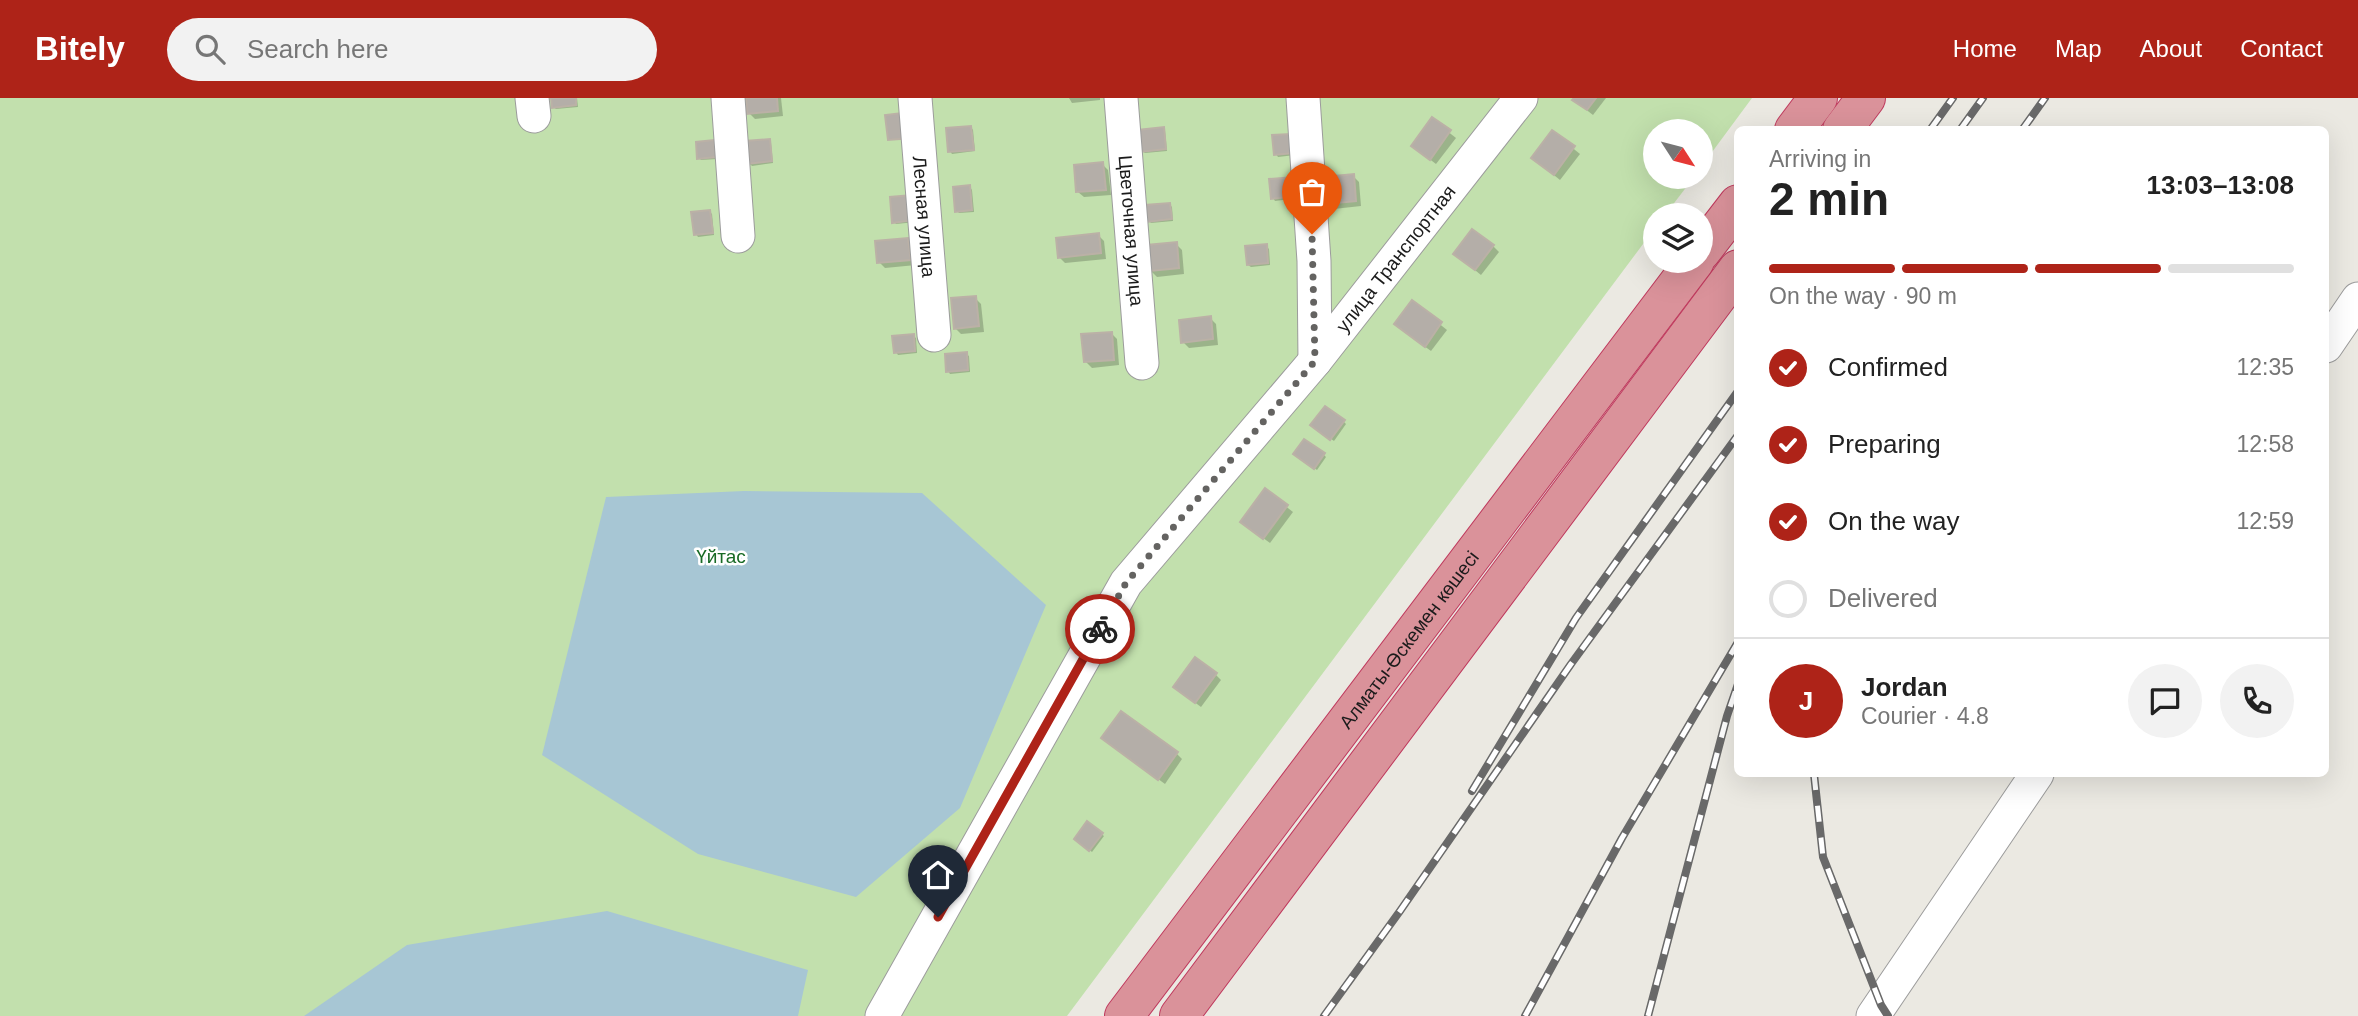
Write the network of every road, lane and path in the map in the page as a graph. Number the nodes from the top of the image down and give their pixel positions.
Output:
1 (728, 98) edge
2 (915, 98) edge
3 (1121, 98) edge
4 (1303, 98) edge
5 (1521, 98) edge
6 (1818, 98) edge
7 (1866, 98) edge
8 (1797, 126) edge
9 (1845, 126) edge
10 (1734, 209) edge
11 (738, 236) dead end
12 (1713, 237) edge
13 (1686, 273) edge
14 (1734, 274) edge
15 (2358, 299) edge
16 (934, 335) dead end
17 (2329, 342) edge
18 (1315, 361) junction
19 (1142, 363) dead end
20 (2035, 777) edge
21 (882, 1016) edge
22 (1124, 1016) edge
23 (1179, 1016) edge
24 (1873, 1016) edge

1 - 11 street
2 - 16 street, Лесная улица
3 - 19 street, Цветочная улица
4 - 18 street
5 - 18 street, улица Транспортная
6 - 8 highway
7 - 9 highway
10 - 12 highway
13 - 22 highway, Алматы-Өскемен көшесі
14 - 23 highway
15 - 17 street
18 - 21 street, улица Транспортная
20 - 24 street

